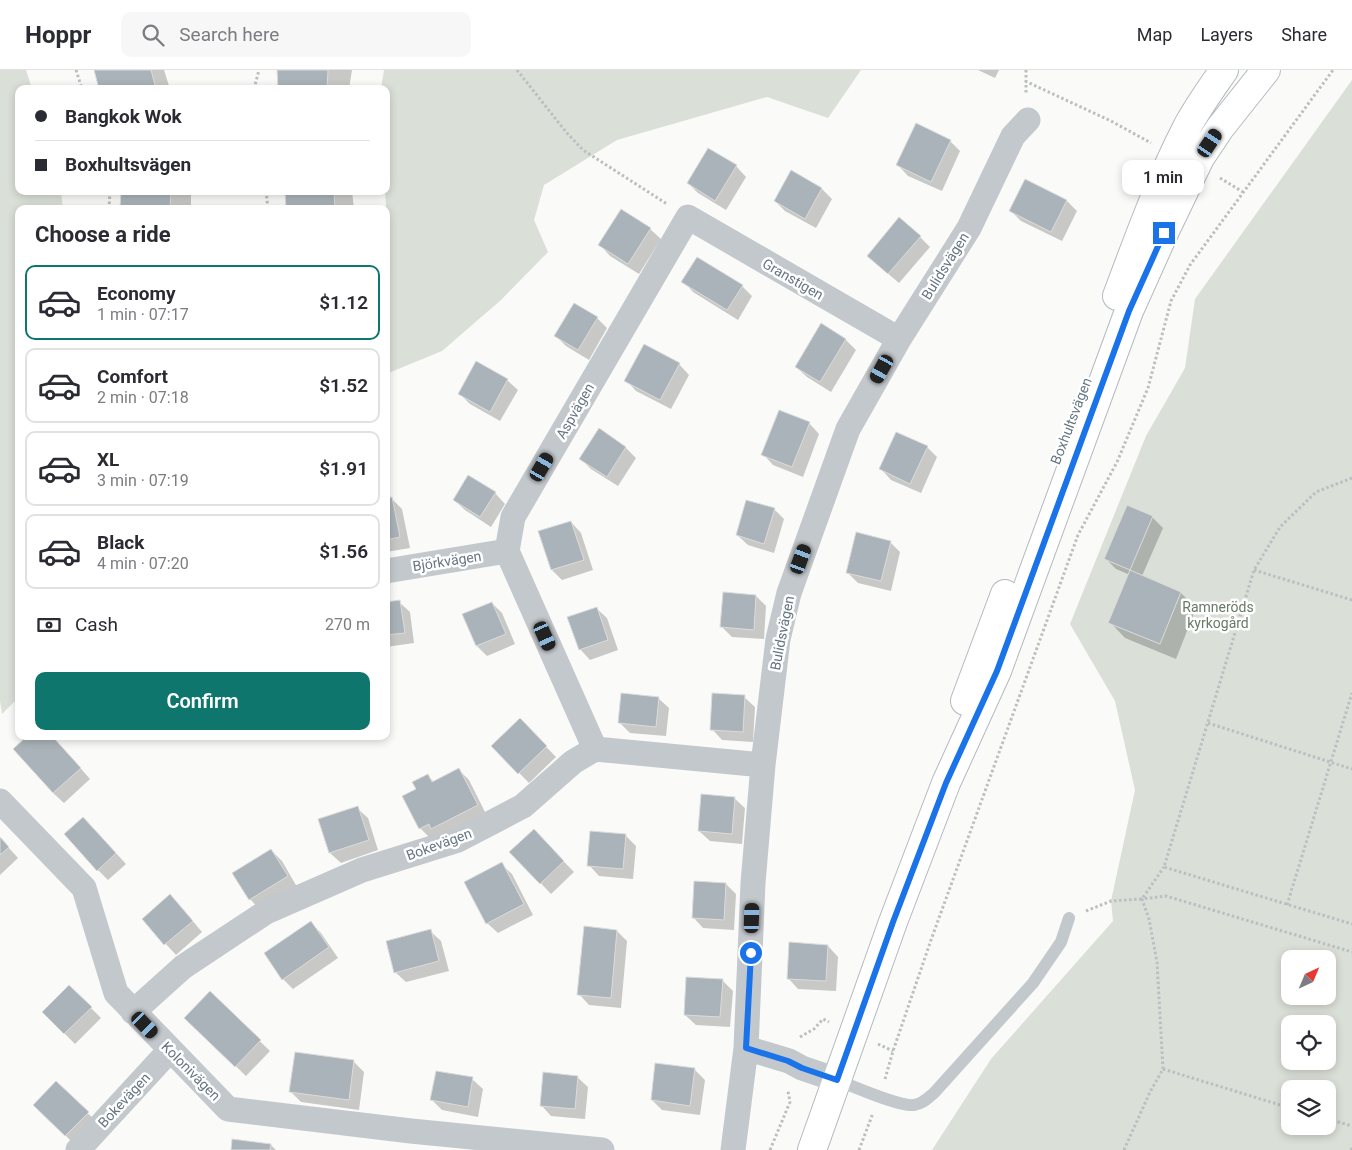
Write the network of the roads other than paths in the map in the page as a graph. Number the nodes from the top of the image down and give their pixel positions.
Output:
1 (1224, 70) edge
2 (1266, 70) edge
3 (1028, 120) dead end
4 (688, 217) joint
5 (899, 339) junction
6 (507, 551) junction
7 (390, 570) edge
8 (595, 749) junction
9 (763, 765) junction
10 (946, 783) junction
11 (0, 800) edge
12 (1069, 918) road end
13 (133, 1012) junction
14 (746, 1048) junction
15 (170, 1050) junction
16 (837, 1080) junction
17 (410, 1140) edge
18 (78, 1150) edge
19 (602, 1150) edge
20 (734, 1150) edge
21 (812, 1150) edge

1 - 10 street, Boxhultsvägen
2 - 10 street, Boxhultsvägen
3 - 5 street, Bulidsvägen
4 - 5 street, Granstigen
4 - 6 street, Aspvägen
5 - 9 street, Bulidsvägen
6 - 7 street, Björkvägen
6 - 8 street
8 - 9 street
8 - 13 street, Bokevägen
9 - 14 street, Bulidsvägen
10 - 16 street, Boxhultsvägen
11 - 13 street, Kolonivägen
12 - 16 lane
13 - 15 street, Kolonivägen
14 - 16 street
14 - 20 street
15 - 17 street, Kolonivägen
15 - 18 street, Bokevägen
16 - 21 street, Boxhultsvägen
17 - 19 street, Kolonivägen

